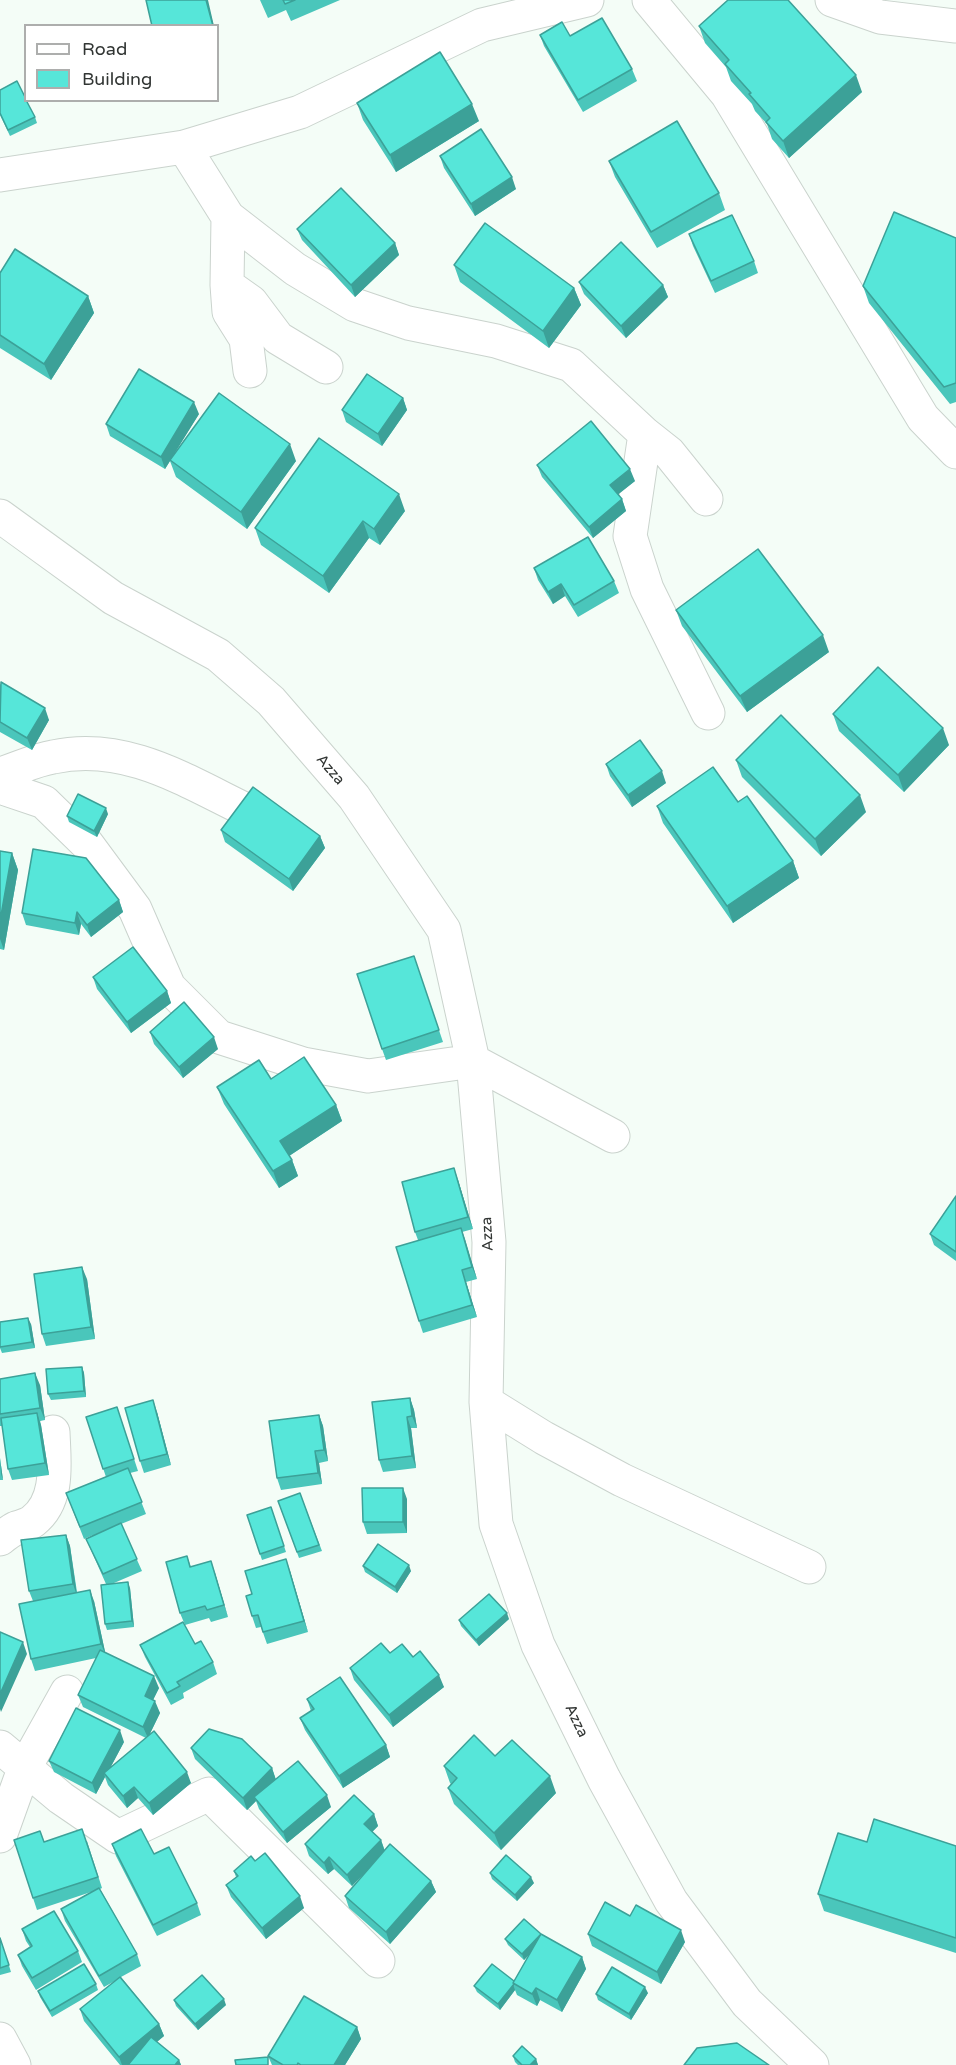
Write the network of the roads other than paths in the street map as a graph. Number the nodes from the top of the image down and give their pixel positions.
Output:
1 (587, 0) edge
2 (650, 0) edge
3 (832, 0) edge
4 (956, 26) edge
5 (184, 147) junction
6 (0, 175) edge
7 (228, 217) junction
8 (226, 285) junction
9 (326, 367) dead end
10 (250, 371) dead end
11 (645, 434) junction
12 (956, 452) edge
13 (706, 499) dead end
14 (0, 516) edge
15 (708, 713) dead end
16 (0, 774) edge
17 (0, 787) edge
18 (242, 808) edge
19 (473, 1061) junction
20 (613, 1136) dead end
21 (486, 1402) junction
22 (53, 1432) dead end
23 (0, 1539) edge
24 (809, 1567) dead end
25 (67, 1692) dead end
26 (0, 1747) edge
27 (24, 1769) junction
28 (0, 1836) edge
29 (378, 1961) dead end
30 (0, 2039) edge
31 (14, 2065) edge
32 (812, 2065) edge

1 - 5 street
2 - 12 street
3 - 4 street
5 - 6 street
5 - 7 street
7 - 8 street
7 - 11 street
8 - 9 street
8 - 10 street
11 - 13 street
11 - 15 street
14 - 19 street, Azza
16 - 18 street
17 - 19 street
19 - 20 street
19 - 21 street, Azza
21 - 24 street
21 - 32 street, Azza
22 - 23 street
25 - 27 street
26 - 27 street
27 - 28 street
27 - 29 street
30 - 31 street

